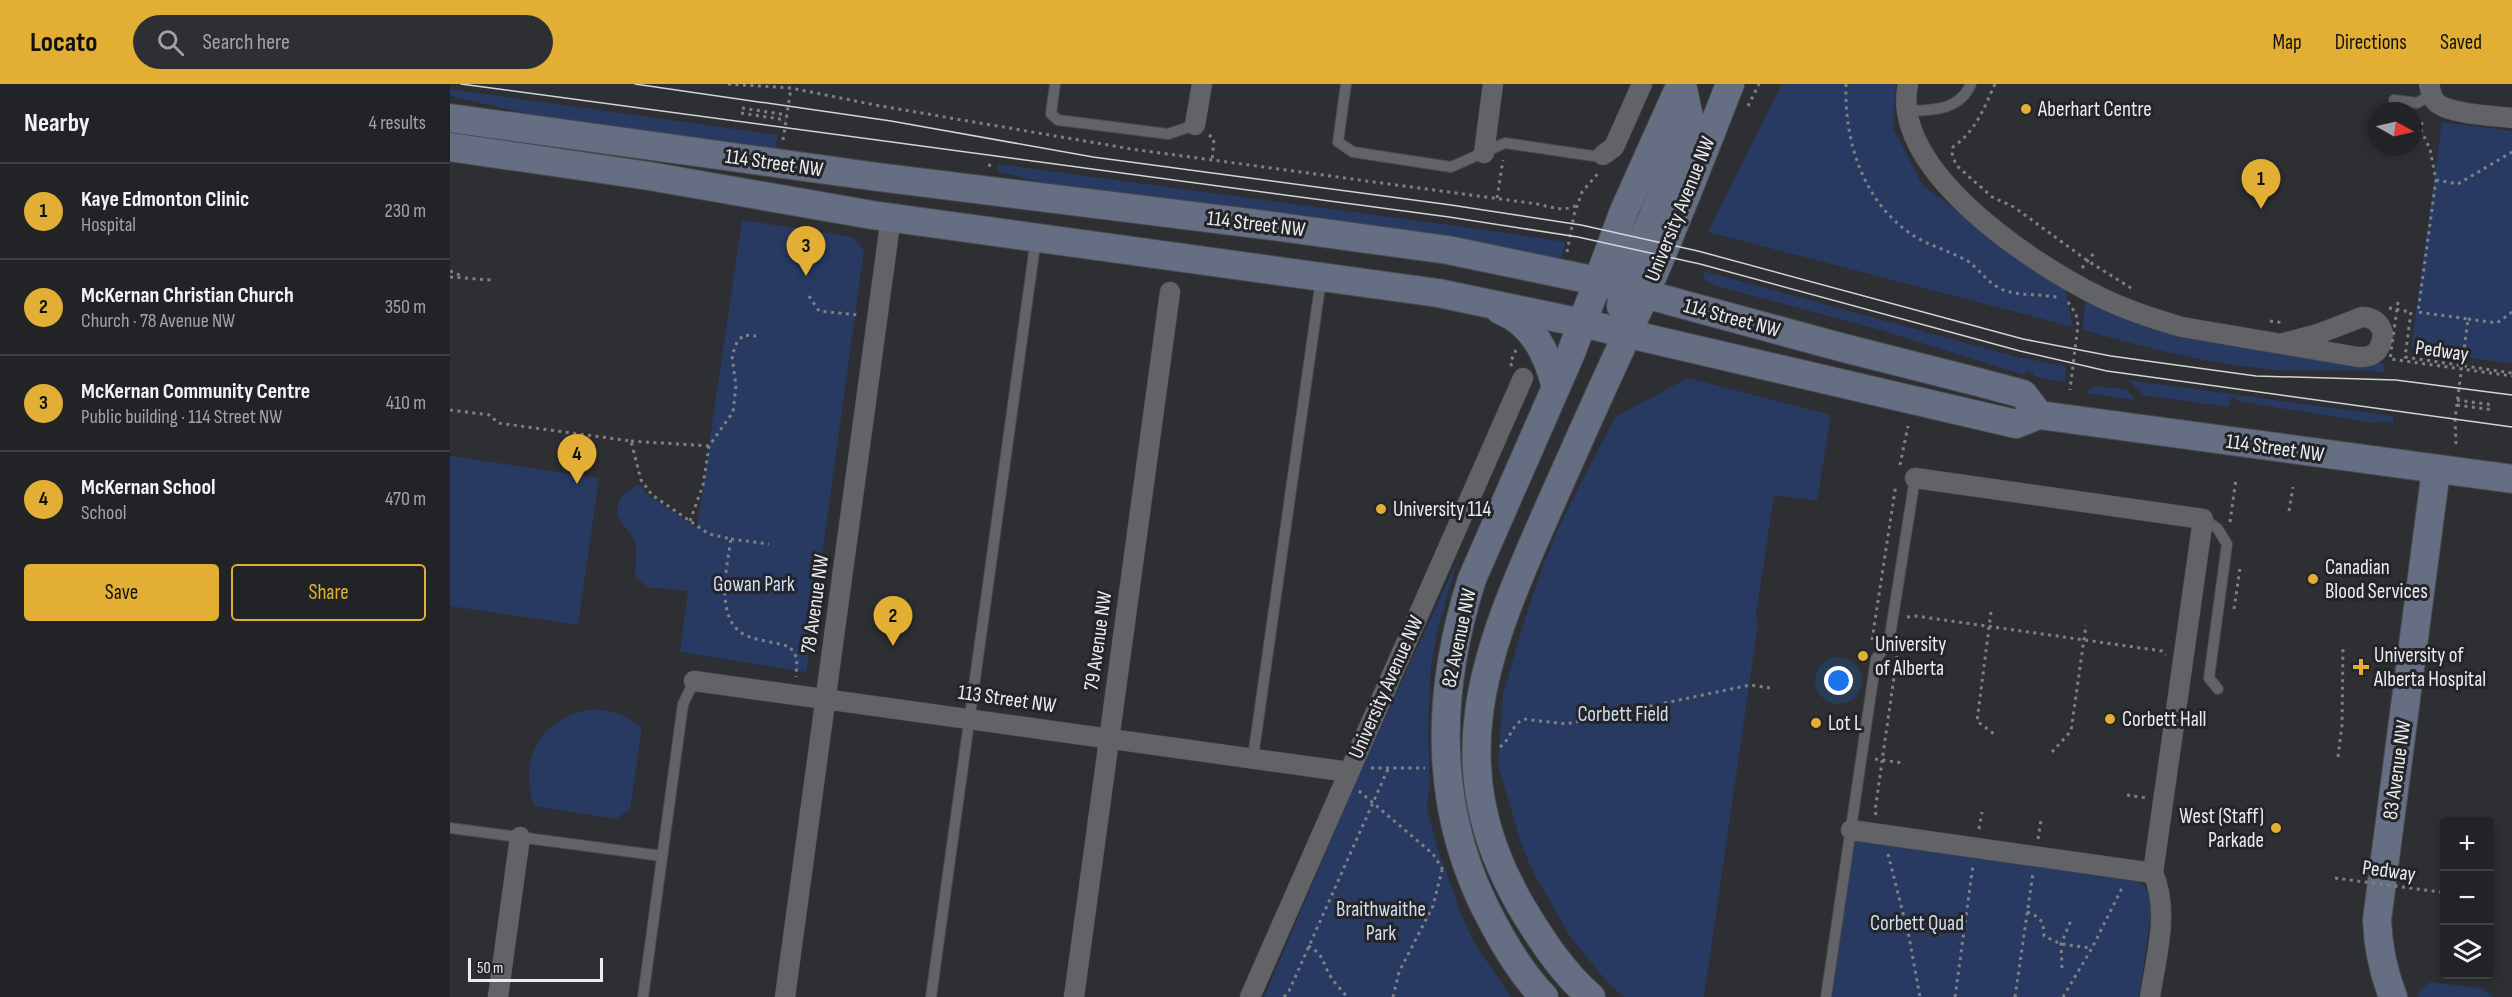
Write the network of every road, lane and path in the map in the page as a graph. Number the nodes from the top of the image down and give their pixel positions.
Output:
1 (728, 84) edge
2 (1055, 84) edge
3 (1202, 84) edge
4 (1346, 84) edge
5 (1493, 84) edge
6 (1642, 84) edge
7 (1681, 84) edge
8 (1730, 84) edge
9 (1846, 84) edge
10 (1908, 84) edge
11 (1971, 84) edge
12 (1995, 84) edge
13 (791, 88) junction
14 (2430, 90) edge
15 (2394, 100) dead end
16 (742, 108) dead end
17 (1907, 111) junction
18 (741, 113) dead end
19 (787, 115) junction
20 (450, 118) edge
21 (2512, 118) edge
22 (1195, 125) junction
23 (2422, 132) edge
24 (1505, 143) junction
25 (450, 147) edge
26 (2512, 152) edge
27 (1484, 153) junction
28 (1603, 155) junction
29 (1212, 161) junction
30 (2436, 180) junction
31 (1497, 199) junction
32 (1578, 204) junction
33 (891, 217) junction
34 (1036, 237) junction
35 (1568, 252) dead end
36 (2094, 253) dead end
37 (2088, 261) junction
38 (450, 271) edge
39 (2079, 271) dead end
40 (1322, 275) junction
41 (450, 277) edge
42 (464, 277) junction
43 (491, 279) dead end
44 (1622, 287) junction
45 (2138, 291) dead end
46 (1170, 292) dead end
47 (809, 296) dead end
48 (1476, 300) junction
49 (2398, 302) dead end
50 (2388, 308) dead end
51 (2411, 312) junction
52 (2418, 312) junction
53 (2512, 312) edge
54 (859, 315) dead end
55 (2468, 319) junction
56 (2260, 320) dead end
57 (1582, 323) junction
58 (2293, 324) dead end
59 (1627, 334) junction
60 (756, 336) dead end
61 (1520, 342) dead end
62 (2284, 343) dead end
63 (2462, 366) junction
64 (2512, 374) edge
65 (1523, 378) joint
66 (1556, 387) junction
67 (2070, 390) dead end
68 (2457, 402) junction
69 (2494, 407) dead end
70 (450, 410) edge
71 (2039, 415) junction
72 (1908, 426) dead end
73 (632, 441) junction
74 (2456, 444) dead end
75 (709, 446) junction
76 (2436, 470) junction
77 (1916, 478) joint
78 (2236, 479) dead end
79 (2512, 479) edge
80 (2293, 487) dead end
81 (2289, 511) dead end
82 (2203, 519) junction
83 (690, 521) junction
84 (731, 539) junction
85 (769, 544) dead end
86 (2227, 544) junction
87 (1991, 612) dead end
88 (1903, 617) dead end
89 (2086, 625) dead end
90 (1989, 626) junction
91 (2084, 640) junction
92 (2343, 648) dead end
93 (1871, 649) dead end
94 (1898, 650) dead end
95 (2167, 656) dead end
96 (694, 681) joint
97 (795, 682) dead end
98 (1770, 688) dead end
99 (2218, 689) dead end
100 (827, 699) junction
101 (968, 718) junction
102 (1994, 734) dead end
103 (1109, 738) junction
104 (2052, 752) dead end
105 (1477, 754) junction
106 (1862, 757) junction
107 (2338, 757) dead end
108 (1253, 758) junction
109 (1882, 760) junction
110 (1903, 763) dead end
111 (1446, 765) junction
112 (1388, 769) junction
113 (1352, 780) junction
114 (2127, 795) dead end
115 (1373, 802) junction
116 (2146, 809) dead end
117 (1982, 812) dead end
118 (2041, 820) dead end
119 (450, 828) edge
120 (1851, 830) junction
121 (1978, 834) dead end
122 (1883, 835) junction
123 (520, 837) junction
124 (2038, 842) dead end
125 (662, 856) junction
126 (1975, 856) dead end
127 (2034, 865) dead end
128 (2130, 870) junction
129 (2153, 873) junction
130 (2335, 878) dead end
131 (2440, 892) dead end
132 (2027, 912) junction
133 (2072, 918) dead end
134 (2061, 944) junction
135 (1308, 946) junction
136 (2092, 948) junction
137 (2062, 968) dead end
138 (498, 997) edge
139 (643, 997) edge
140 (785, 997) edge
141 (930, 997) edge
142 (1074, 997) edge
143 (1250, 997) edge
144 (1284, 997) edge
145 (1347, 997) edge
146 (1393, 997) edge
147 (1544, 997) edge
148 (1591, 997) edge
149 (1827, 997) edge
150 (1920, 997) edge
151 (1954, 997) edge
152 (2015, 997) edge
153 (2063, 997) edge
154 (2150, 997) edge
155 (2393, 997) edge

1 - 13 path
2 - 22 lane
3 - 22 street
4 - 27 lane
5 - 27 street
6 - 28 street
7 - 44 main road
8 - 44 main road, University Avenue NW
9 - 67 path
10 - 17 street
11 - 17 lane
12 - 37 path
13 - 19 path
13 - 29 path
14 - 15 lane
14 - 21 street
16 - 19 path
17 - 62 street
18 - 19 path
20 - 44 main road, 114 Street NW
22 - 29 path
23 - 30 path
24 - 27 lane
24 - 28 lane
24 - 31 path
25 - 33 main road, 114 Street NW
26 - 30 path
28 - 32 path
29 - 31 path
30 - 52 path
31 - 32 path
32 - 35 path
33 - 34 main road, 114 Street NW
33 - 100 street, 78 Avenue NW
34 - 40 main road, 114 Street NW
34 - 101 lane
36 - 37 path
37 - 39 path
37 - 45 path
38 - 42 path
40 - 48 main road, 114 Street NW
40 - 108 lane
41 - 42 path
42 - 43 path
44 - 57 main road, 82 Avenue NW
44 - 59 main road, University Avenue NW
44 - 71 main road, 114 Street NW
46 - 103 street, 79 Avenue NW
47 - 54 path
48 - 57 main road, 114 Street NW
48 - 66 main road
49 - 64 path, Pedway, bridge
50 - 51 path
51 - 52 path
51 - 63 path
52 - 55 path
53 - 55 path
55 - 63 path
56 - 58 path
57 - 59 main road, 114 Street NW
57 - 66 main road, 82 Avenue NW
59 - 71 main road, 114 Street NW
59 - 105 main road, 82 Avenue NW
60 - 75 path
61 - 65 path
63 - 64 path
63 - 68 path
65 - 113 street, University Avenue NW
66 - 111 main road, 82 Avenue NW
68 - 69 path
68 - 74 path
70 - 73 path
71 - 76 main road, 114 Street NW
72 - 93 path
73 - 75 path
73 - 83 path
75 - 83 path
76 - 79 main road, 114 Street NW
76 - 155 main road, 83 Avenue NW
77 - 82 street
77 - 106 lane
78 - 86 path
80 - 81 path
82 - 86 lane
82 - 129 street
83 - 84 path
84 - 85 path
84 - 97 path
86 - 99 lane
87 - 90 path
88 - 90 path
89 - 91 path
90 - 91 path
90 - 102 path
91 - 95 path
91 - 104 path
92 - 107 path
94 - 109 path
96 - 100 street, 113 Street NW
96 - 125 lane
98 - 105 path
100 - 101 street, 113 Street NW
100 - 140 street, 78 Avenue NW
101 - 103 street, 113 Street NW
101 - 141 lane
103 - 108 street, 113 Street NW
103 - 142 street, 79 Avenue NW
105 - 148 main road, 82 Avenue NW
106 - 109 path
106 - 120 lane
108 - 113 street, 113 Street NW
109 - 110 path
109 - 122 path
111 - 112 path
111 - 147 main road, 82 Avenue NW
112 - 113 path
112 - 115 path
113 - 115 path
113 - 143 street, University Avenue NW
114 - 116 path
115 - 135 path
115 - 146 path
117 - 121 path
118 - 124 path
119 - 123 lane
120 - 122 street
120 - 149 lane
122 - 128 street
122 - 150 path
123 - 125 lane
123 - 138 street
125 - 139 lane
126 - 151 path
127 - 132 path
128 - 129 street
128 - 136 path
129 - 154 street
130 - 131 path, Pedway, bridge
132 - 134 path
132 - 152 path
133 - 134 path
134 - 136 path
134 - 137 path
135 - 144 path
135 - 145 path
136 - 153 path

